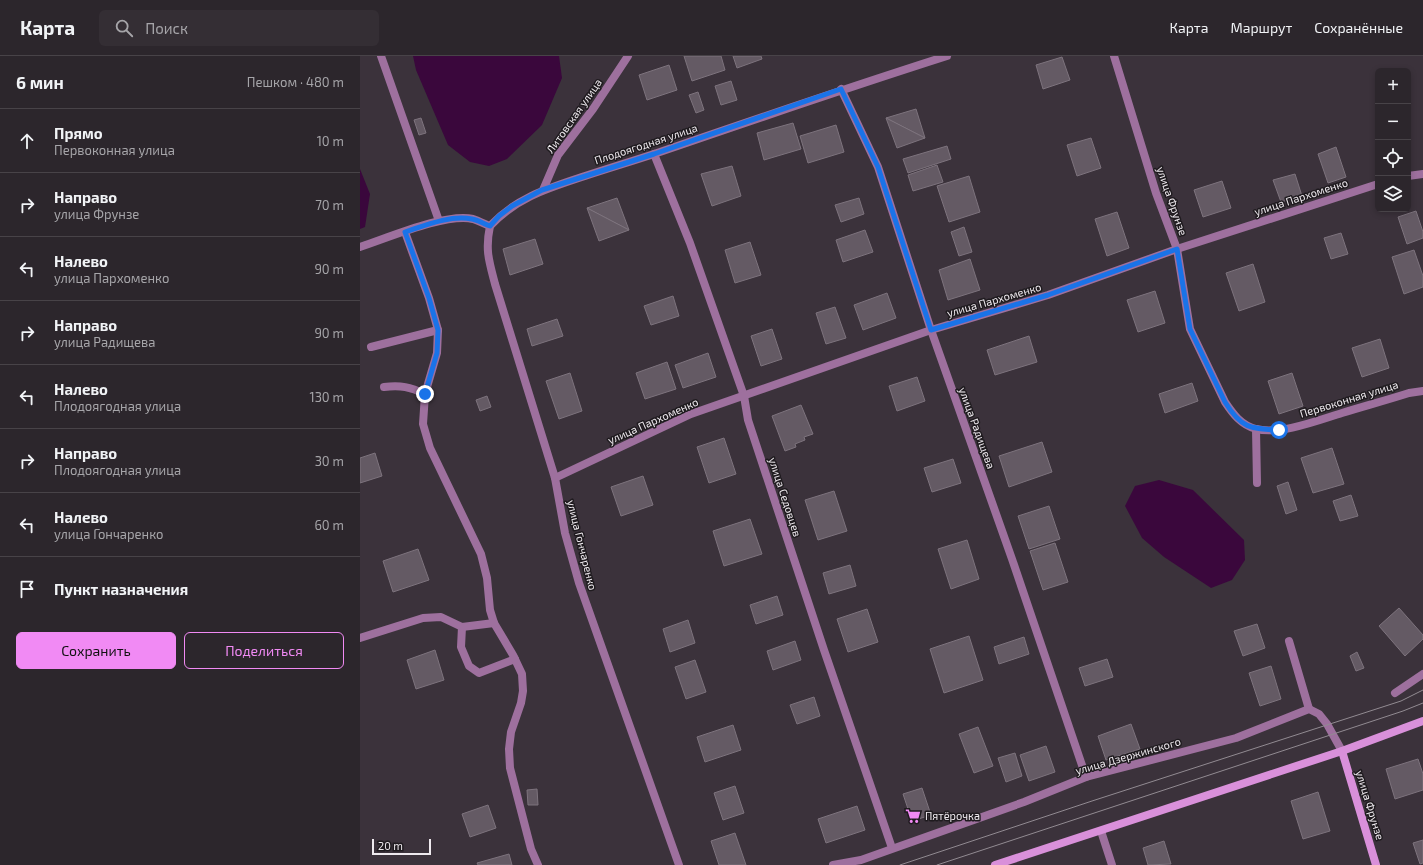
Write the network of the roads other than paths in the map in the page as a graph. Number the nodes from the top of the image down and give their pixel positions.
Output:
1 (381, 56) edge
2 (628, 56) edge
3 (947, 56) edge
4 (1114, 56) edge
5 (841, 89) junction
6 (654, 154) junction
7 (1423, 174) edge
8 (1411, 176) edge
9 (1375, 185) edge
10 (542, 190) junction
11 (438, 221) junction
12 (490, 226) junction
13 (405, 232) junction
14 (360, 247) edge
15 (1177, 249) junction
16 (438, 330) junction
17 (931, 330) junction
18 (371, 347) dead end
19 (384, 387) dead end
20 (1423, 391) edge
21 (425, 394) junction
22 (744, 396) junction
23 (1256, 429) junction
24 (555, 478) junction
25 (1257, 483) dead end
26 (494, 623) junction
27 (462, 626) junction
28 (360, 638) edge
29 (1290, 641) dead end
30 (515, 659) junction
31 (1423, 674) edge
32 (1395, 693) dead end
33 (1309, 709) junction
34 (1423, 721) edge
35 (1342, 751) junction
36 (1086, 777) junction
37 (1101, 830) junction
38 (892, 848) junction
39 (538, 865) edge
40 (679, 865) edge
41 (833, 865) edge
42 (995, 865) edge
43 (1112, 865) edge
44 (1376, 865) edge

1 - 11 street
2 - 10 street, Литовская улица
3 - 5 street, Плодоягодная улица
4 - 15 street, улица Фрунзе
5 - 6 street, Плодоягодная улица
5 - 17 street, улица Радищева
6 - 10 street, Плодоягодная улица
6 - 22 street, улица Седовцев
7 - 8 street
9 - 15 street, улица Пархоменко
10 - 12 street, Плодоягодная улица
11 - 12 street
11 - 13 street
12 - 24 street, улица Гончаренко
13 - 14 street
13 - 16 street
15 - 17 street, улица Пархоменко
15 - 23 street, улица Фрунзе
16 - 18 street
16 - 21 street
17 - 22 street, улица Пархоменко
17 - 36 street, улица Радищева
19 - 21 street
20 - 23 street, Первоконная улица
21 - 26 street
22 - 24 street, улица Пархоменко
22 - 38 street, улица Седовцев
23 - 25 street
24 - 40 street, улица Гончаренко
26 - 27 street
26 - 30 street
27 - 28 street
27 - 30 street
29 - 33 street
30 - 39 street
31 - 32 street
33 - 35 street
33 - 36 street, улица Дзержинского
34 - 35 main road
35 - 37 main road
35 - 44 main road, улица Фрунзе
36 - 38 street, улица Дзержинского
37 - 42 main road
37 - 43 street
38 - 41 street, улица Дзержинского

